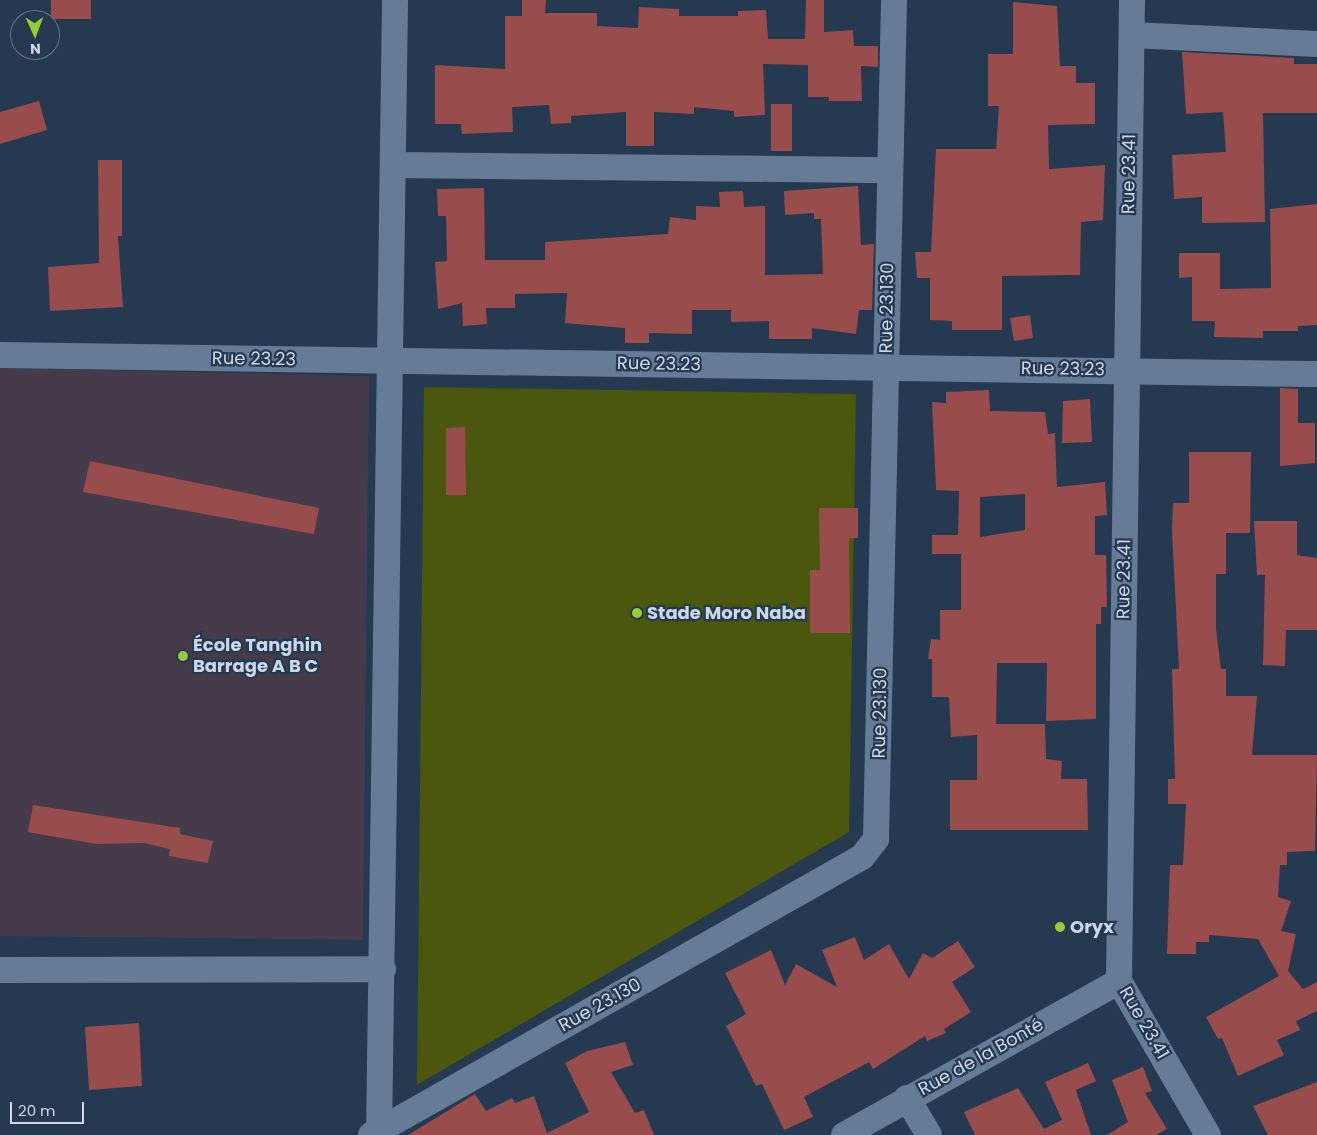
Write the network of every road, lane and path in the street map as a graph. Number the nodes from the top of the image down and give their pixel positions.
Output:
1 (395, 0) edge
2 (894, 0) edge
3 (1132, 0) edge
4 (1132, 36) junction
5 (1317, 44) edge
6 (394, 165) junction
7 (890, 170) junction
8 (0, 355) edge
9 (392, 361) junction
10 (886, 366) junction
11 (1126, 370) junction
12 (1317, 374) edge
13 (0, 970) edge
14 (383, 970) junction
15 (1119, 981) junction
16 (907, 1098) junction
17 (376, 1133) edge
18 (844, 1135) edge
19 (929, 1135) edge
20 (1208, 1135) edge

1 - 6 street
2 - 7 street, Rue 23.130
3 - 4 street, Rue 23.41
4 - 5 street
4 - 11 street, Rue 23.41
6 - 7 street
6 - 9 street
7 - 10 street, Rue 23.130
8 - 9 street, Rue 23.23
9 - 10 street, Rue 23.23
9 - 14 street
10 - 11 street, Rue 23.23
10 - 17 street, Rue 23.130
11 - 12 street, Rue 23.23
11 - 15 street, Rue 23.41
13 - 14 street
14 - 17 street
15 - 16 street, Rue de la Bonté
15 - 20 street, Rue 23.41
16 - 18 street, Rue de la Bonté
16 - 19 street

